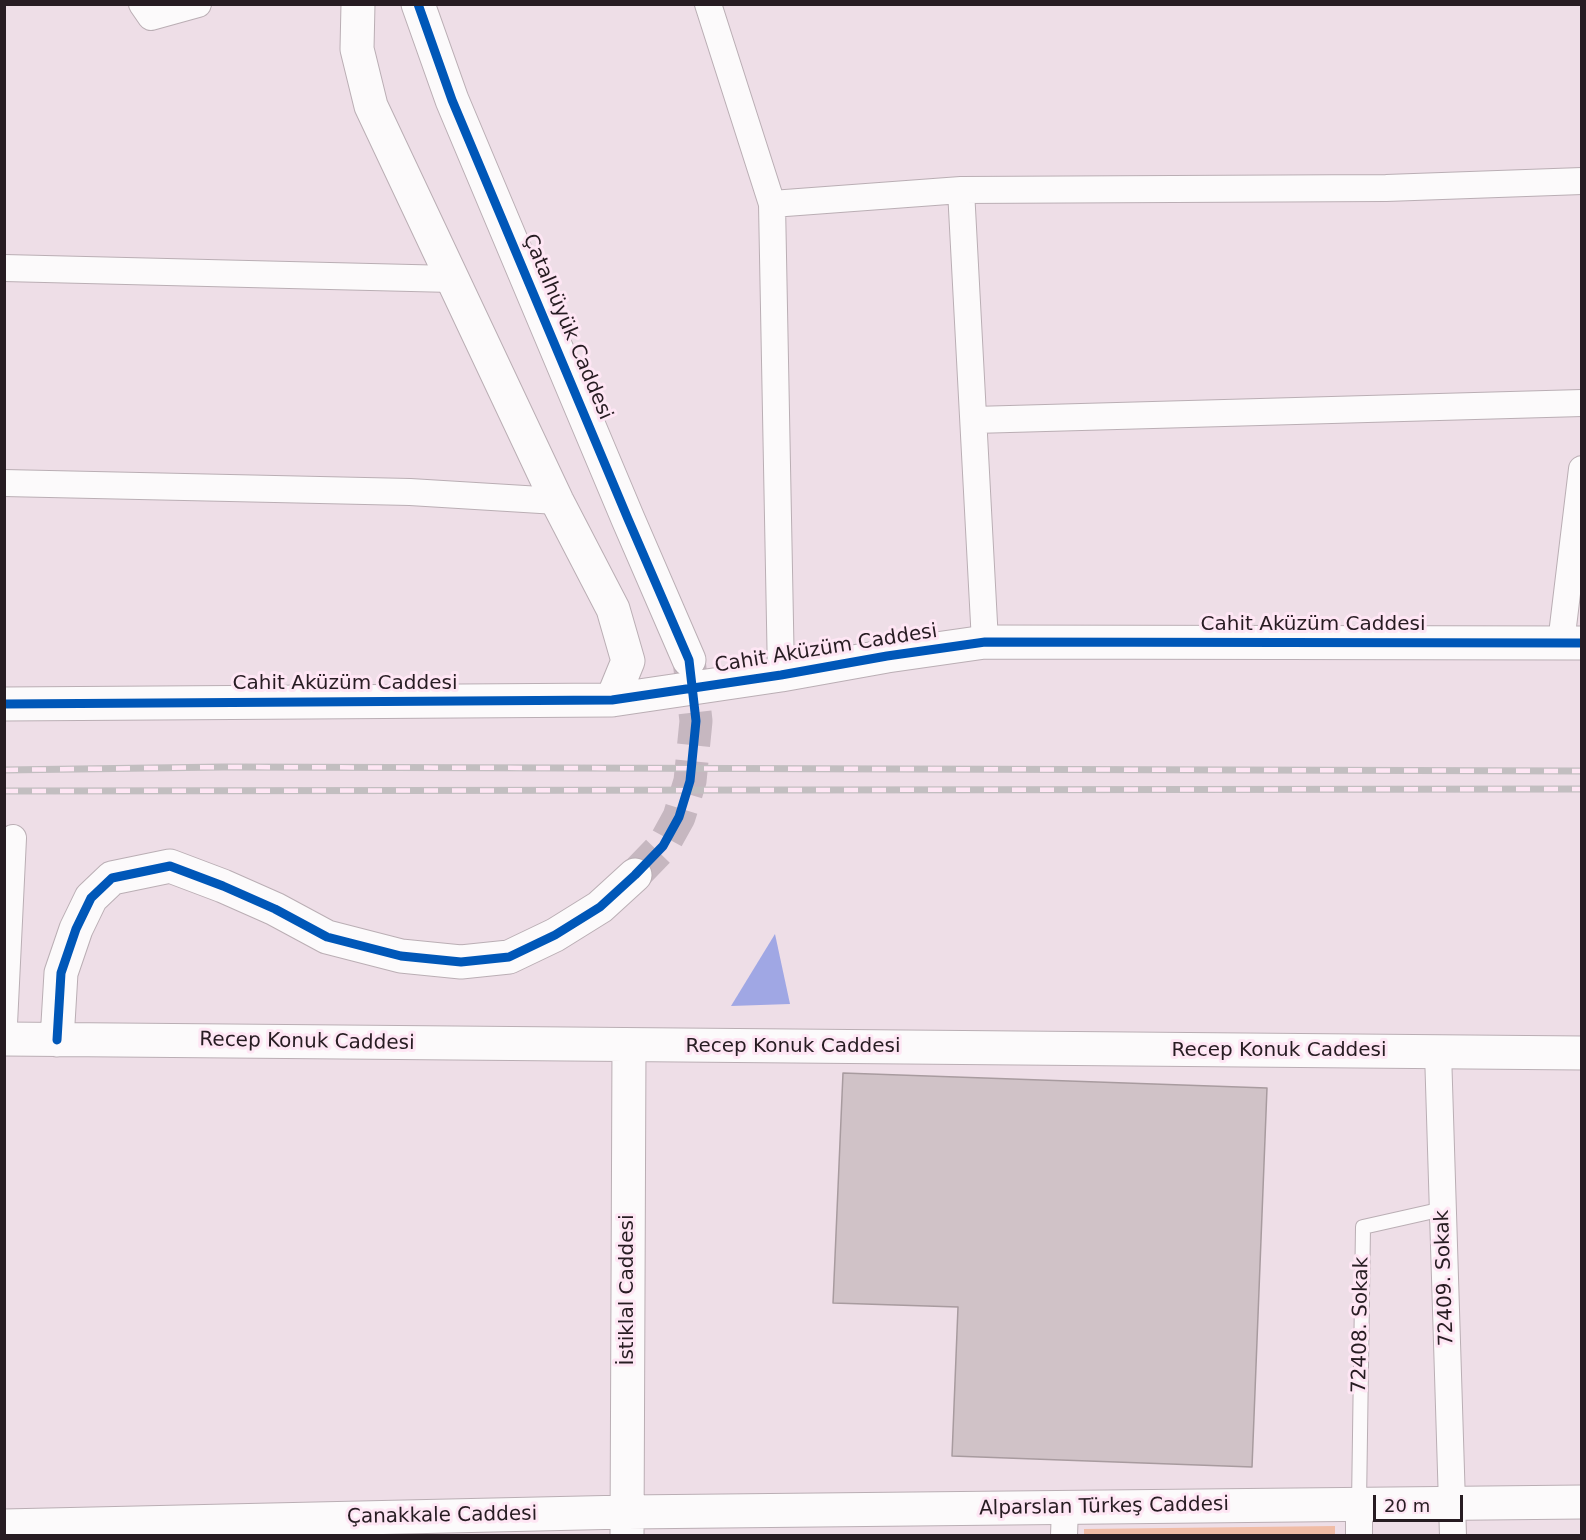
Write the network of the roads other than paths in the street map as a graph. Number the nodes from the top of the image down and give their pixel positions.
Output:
1 (142, 4) edge
2 (198, 4) edge
3 (358, 4) edge
4 (418, 4) edge
5 (708, 4) edge
6 (1581, 181) edge
7 (961, 190) junction
8 (772, 204) junction
9 (4, 268) edge
10 (452, 279) junction
11 (1581, 404) edge
12 (974, 420) junction
13 (1581, 469) edge
14 (4, 483) edge
15 (557, 501) junction
16 (985, 642) junction
17 (1571, 643) edge
18 (689, 660) tunnel mouth
19 (781, 675) junction
20 (612, 700) junction
21 (4, 704) edge
22 (13, 838) dead end
23 (635, 875) tunnel mouth
24 (4, 1024) edge
25 (4, 1040) edge
26 (57, 1040) junction
27 (629, 1045) junction
28 (1438, 1052) junction
29 (1581, 1053) edge
30 (1443, 1209) junction
31 (1581, 1502) edge
32 (1453, 1503) junction
33 (1359, 1520) edge
34 (1064, 1521) edge
35 (627, 1524) edge
36 (4, 1527) edge
37 (1453, 1536) edge

1 - 2 street
3 - 10 street
4 - 18 street, Çatalhüyük Caddesi
5 - 8 street
6 - 7 street
7 - 8 street
7 - 12 street
8 - 19 street
9 - 10 street
10 - 15 street
11 - 12 street
12 - 16 street
13 - 17 street
14 - 15 street
15 - 20 street
16 - 17 street, Cahit Aküzüm Caddesi
16 - 19 street, Cahit Aküzüm Caddesi
19 - 20 street, Cahit Aküzüm Caddesi
20 - 21 street, Cahit Aküzüm Caddesi
22 - 24 street
23 - 26 street
25 - 26 street, Recep Konuk Caddesi
26 - 27 street, Recep Konuk Caddesi
27 - 28 street, Recep Konuk Caddesi
27 - 35 street, İstiklal Caddesi
28 - 29 street, Recep Konuk Caddesi
28 - 30 street, 72409. Sokak
30 - 32 street, 72409. Sokak
30 - 33 lane, 72408. Sokak
31 - 32 street, Alparslan Türkeş Caddesi
32 - 33 street, Alparslan Türkeş Caddesi
32 - 37 street, 72409. Sokak
33 - 34 street, Alparslan Türkeş Caddesi
34 - 35 street, Alparslan Türkeş Caddesi
35 - 36 street, Çanakkale Caddesi

